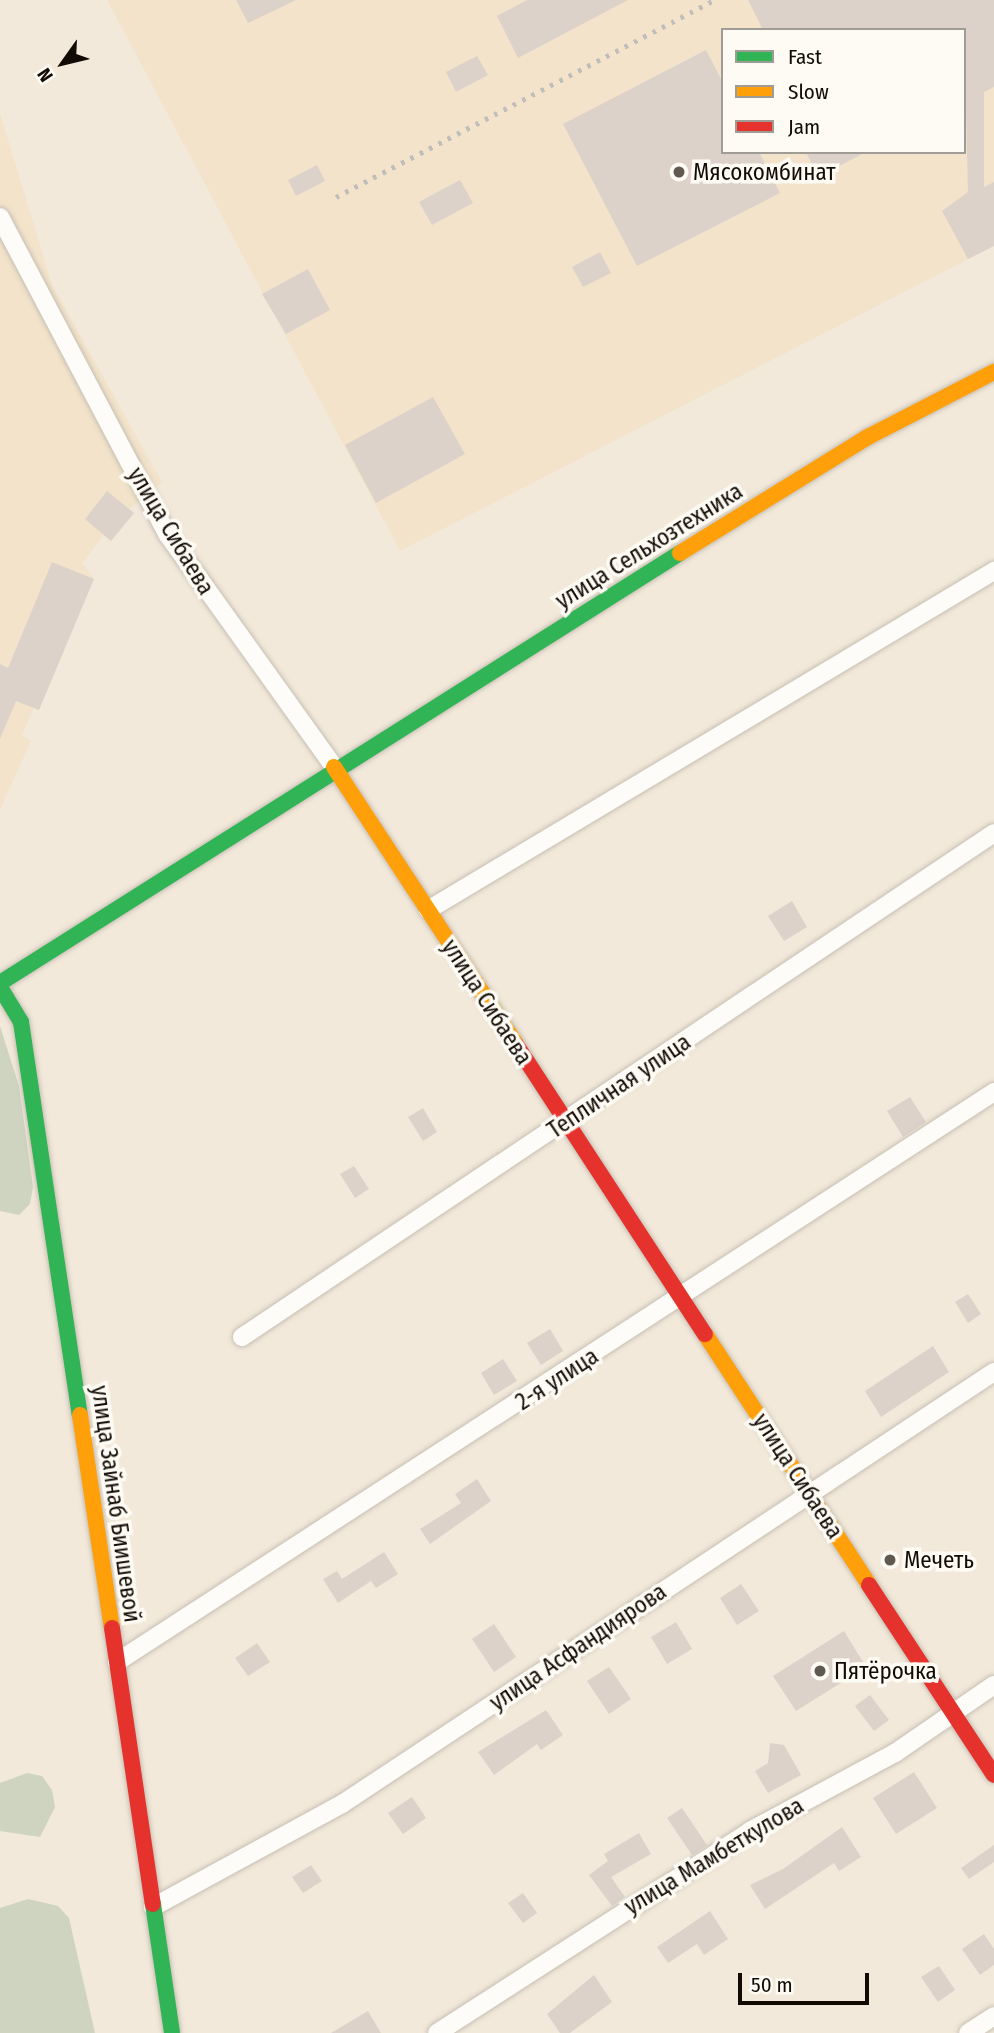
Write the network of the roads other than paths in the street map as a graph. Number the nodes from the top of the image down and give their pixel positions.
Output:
1 (0, 217) edge
2 (994, 372) edge
3 (994, 571) edge
4 (334, 767) junction
5 (994, 833) edge
6 (428, 911) junction
7 (0, 985) edge
8 (994, 1092) edge
9 (566, 1122) junction
10 (680, 1299) junction
11 (242, 1337) dead end
12 (994, 1372) edge
13 (809, 1492) junction
14 (117, 1662) junction
15 (994, 1685) edge
16 (953, 1713) junction
17 (994, 1775) edge
18 (153, 1907) junction
19 (994, 2016) edge
20 (172, 2033) edge
21 (437, 2033) edge
22 (968, 2033) edge

1 - 4 street, улица Сибаева
2 - 4 main road, улица Сельхозтехника
3 - 6 street
4 - 6 main road, улица Сибаева
4 - 7 main road, улица Сельхозтехника
5 - 9 street, Тепличная улица
6 - 9 main road, улица Сибаева
7 - 14 main road, улица Зайнаб Биишевой
8 - 10 street, 2-я улица
9 - 10 main road, улица Сибаева
9 - 11 street, Тепличная улица
10 - 13 main road, улица Сибаева
10 - 14 street, 2-я улица
12 - 13 street, улица Асфандиярова
13 - 16 main road, улица Сибаева
13 - 18 street, улица Асфандиярова
14 - 18 main road, улица Зайнаб Биишевой
15 - 16 street, улица Мамбеткулова
16 - 17 main road, улица Сибаева
16 - 21 street, улица Мамбеткулова
18 - 20 main road, улица Зайнаб Биишевой
19 - 22 street

